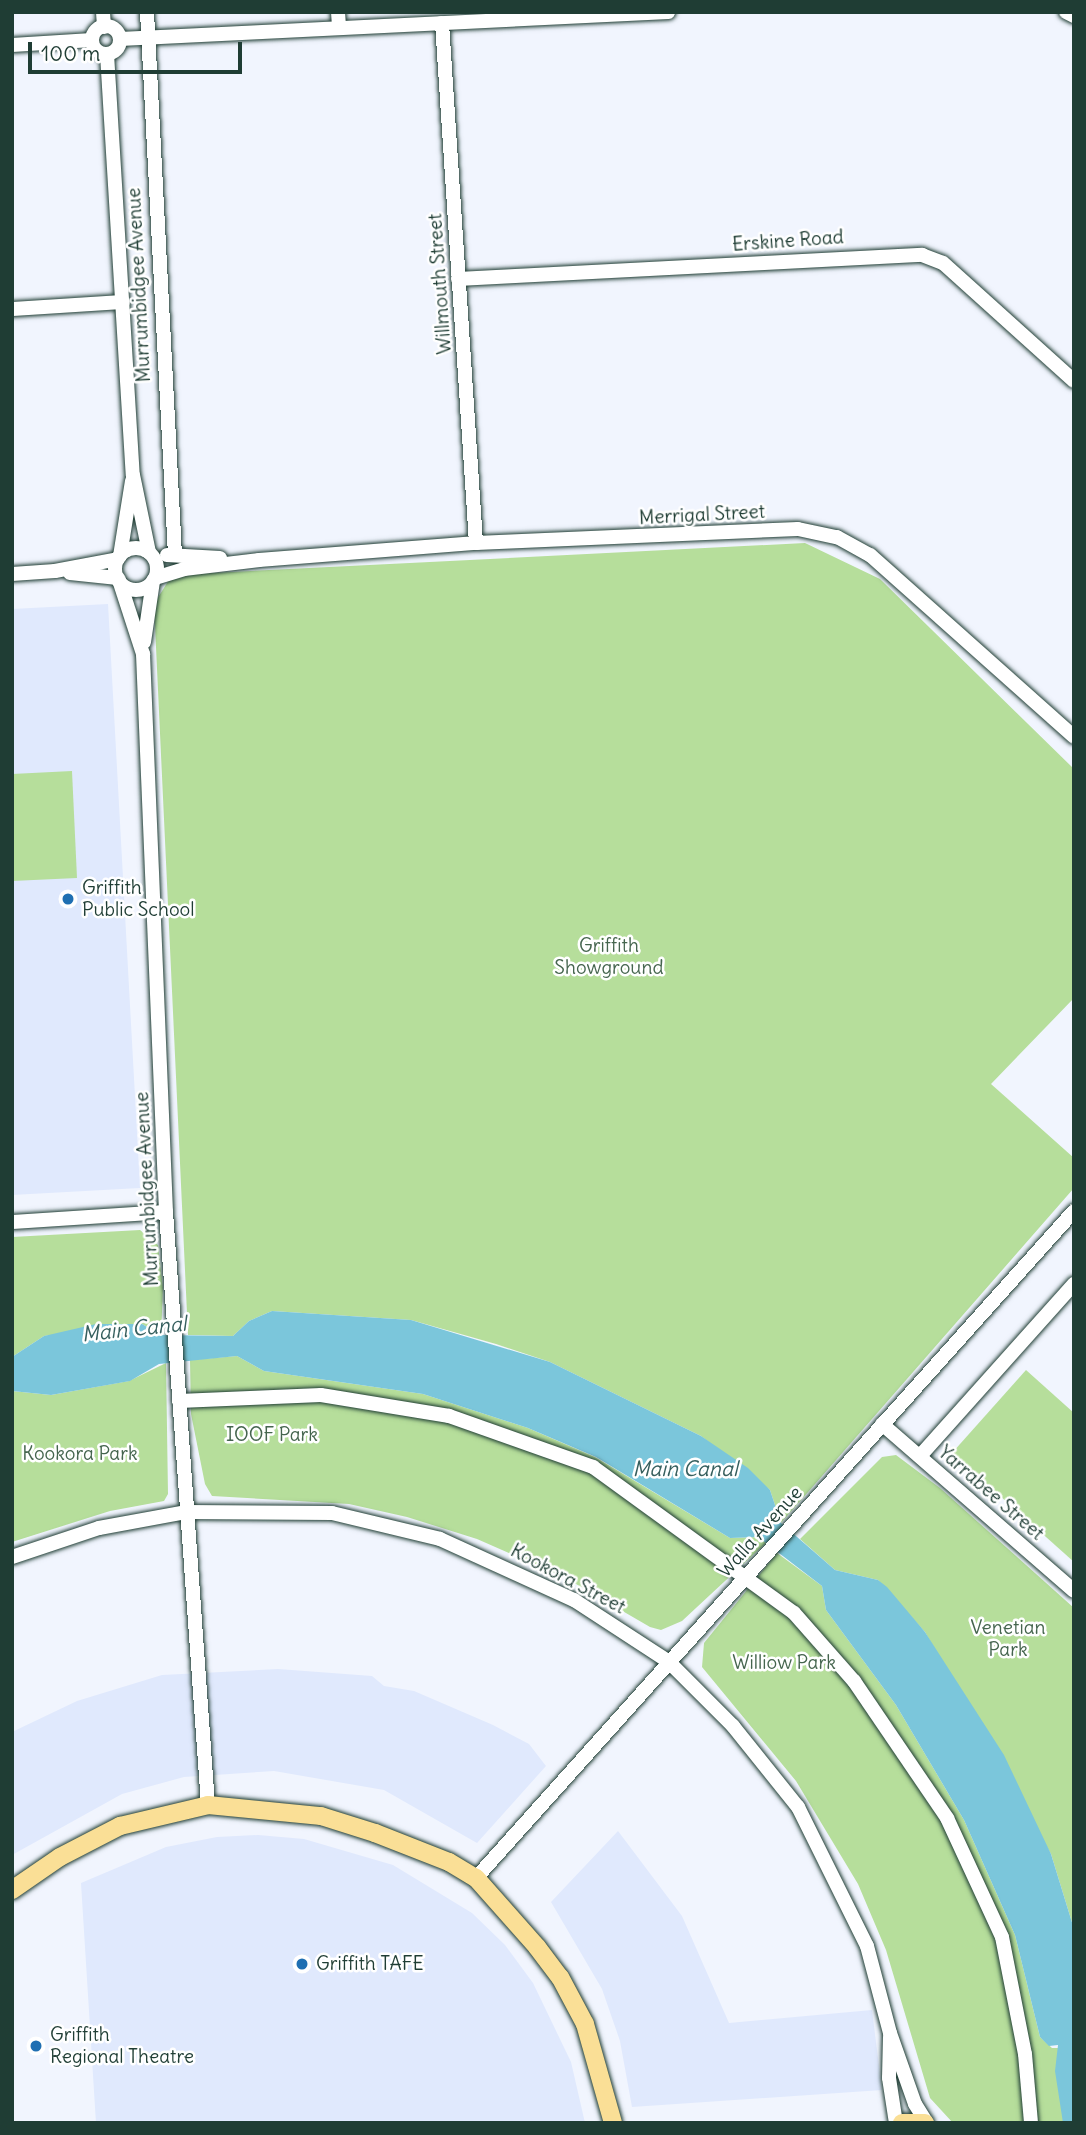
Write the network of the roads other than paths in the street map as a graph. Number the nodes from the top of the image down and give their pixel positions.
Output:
1 (147, 12) edge
2 (668, 12) edge
3 (1066, 12) edge
4 (1074, 16) edge
5 (104, 19) edge
6 (338, 20) edge
7 (442, 23) junction
8 (149, 38) junction
9 (120, 39) junction
10 (92, 40) junction
11 (12, 46) edge
12 (107, 54) junction
13 (458, 279) junction
14 (123, 302) junction
15 (12, 309) edge
16 (1074, 381) edge
17 (133, 475) junction
18 (476, 543) junction
19 (150, 553) junction
20 (175, 555) junction
21 (119, 557) junction
22 (259, 559) junction
23 (55, 572) junction
24 (12, 574) edge
25 (118, 579) junction
26 (154, 579) junction
27 (143, 654) junction
28 (1074, 737) edge
29 (1074, 1211) edge
30 (166, 1212) junction
31 (12, 1222) edge
32 (1074, 1283) edge
33 (179, 1401) junction
34 (882, 1424) junction
35 (920, 1456) junction
36 (186, 1512) junction
37 (12, 1557) edge
38 (746, 1577) junction
39 (1074, 1591) edge
40 (669, 1662) junction
41 (208, 1805) junction
42 (476, 1878) junction
43 (12, 1890) edge
44 (890, 2033) junction
45 (616, 2121) edge
46 (896, 2123) edge
47 (902, 2123) edge
48 (926, 2123) edge
49 (1031, 2123) edge

1 - 8 street, Murrumbidgee Avenue
2 - 7 street
3 - 4 street
5 - 9 street
5 - 10 street
6 - 7 street
6 - 8 street
7 - 13 street, Willmouth Street
8 - 9 street
8 - 20 street, Murrumbidgee Avenue
9 - 12 street
10 - 11 street
10 - 12 street
12 - 14 street, Murrumbidgee Avenue
13 - 16 street, Erskine Road
13 - 18 street, Willmouth Street
14 - 15 street
14 - 17 street, Murrumbidgee Avenue
17 - 19 street, Murrumbidgee Avenue
17 - 21 street, Murrumbidgee Avenue
18 - 22 street, Merrigal Street
18 - 28 street, Merrigal Street
19 - 20 street, Merrigal Street
19 - 21 street
19 - 26 street
20 - 22 street, Merrigal Street
21 - 23 street
21 - 25 street
22 - 26 street, Merrigal Street
23 - 24 street
23 - 25 street
25 - 26 street
25 - 27 street, Murrumbidgee Avenue
26 - 27 street, Murrumbidgee Avenue
27 - 30 street, Murrumbidgee Avenue
29 - 34 street, Walla Avenue
30 - 31 street
30 - 33 street, Murrumbidgee Avenue
32 - 35 street
33 - 36 street, Murrumbidgee Avenue
33 - 38 street
34 - 35 street, Yarrabee Street
34 - 38 street, Walla Avenue
35 - 39 street, Yarrabee Street
36 - 37 street, Kookora Street
36 - 40 street, Kookora Street
36 - 41 street, Murrumbidgee Avenue
38 - 40 street, Walla Avenue
38 - 49 street
40 - 42 street, Walla Avenue
40 - 44 street, Kookora Street
41 - 42 main road
41 - 43 main road
42 - 45 main road
44 - 46 street, Kookora Street
44 - 48 street, Kookora Street
47 - 48 main road

